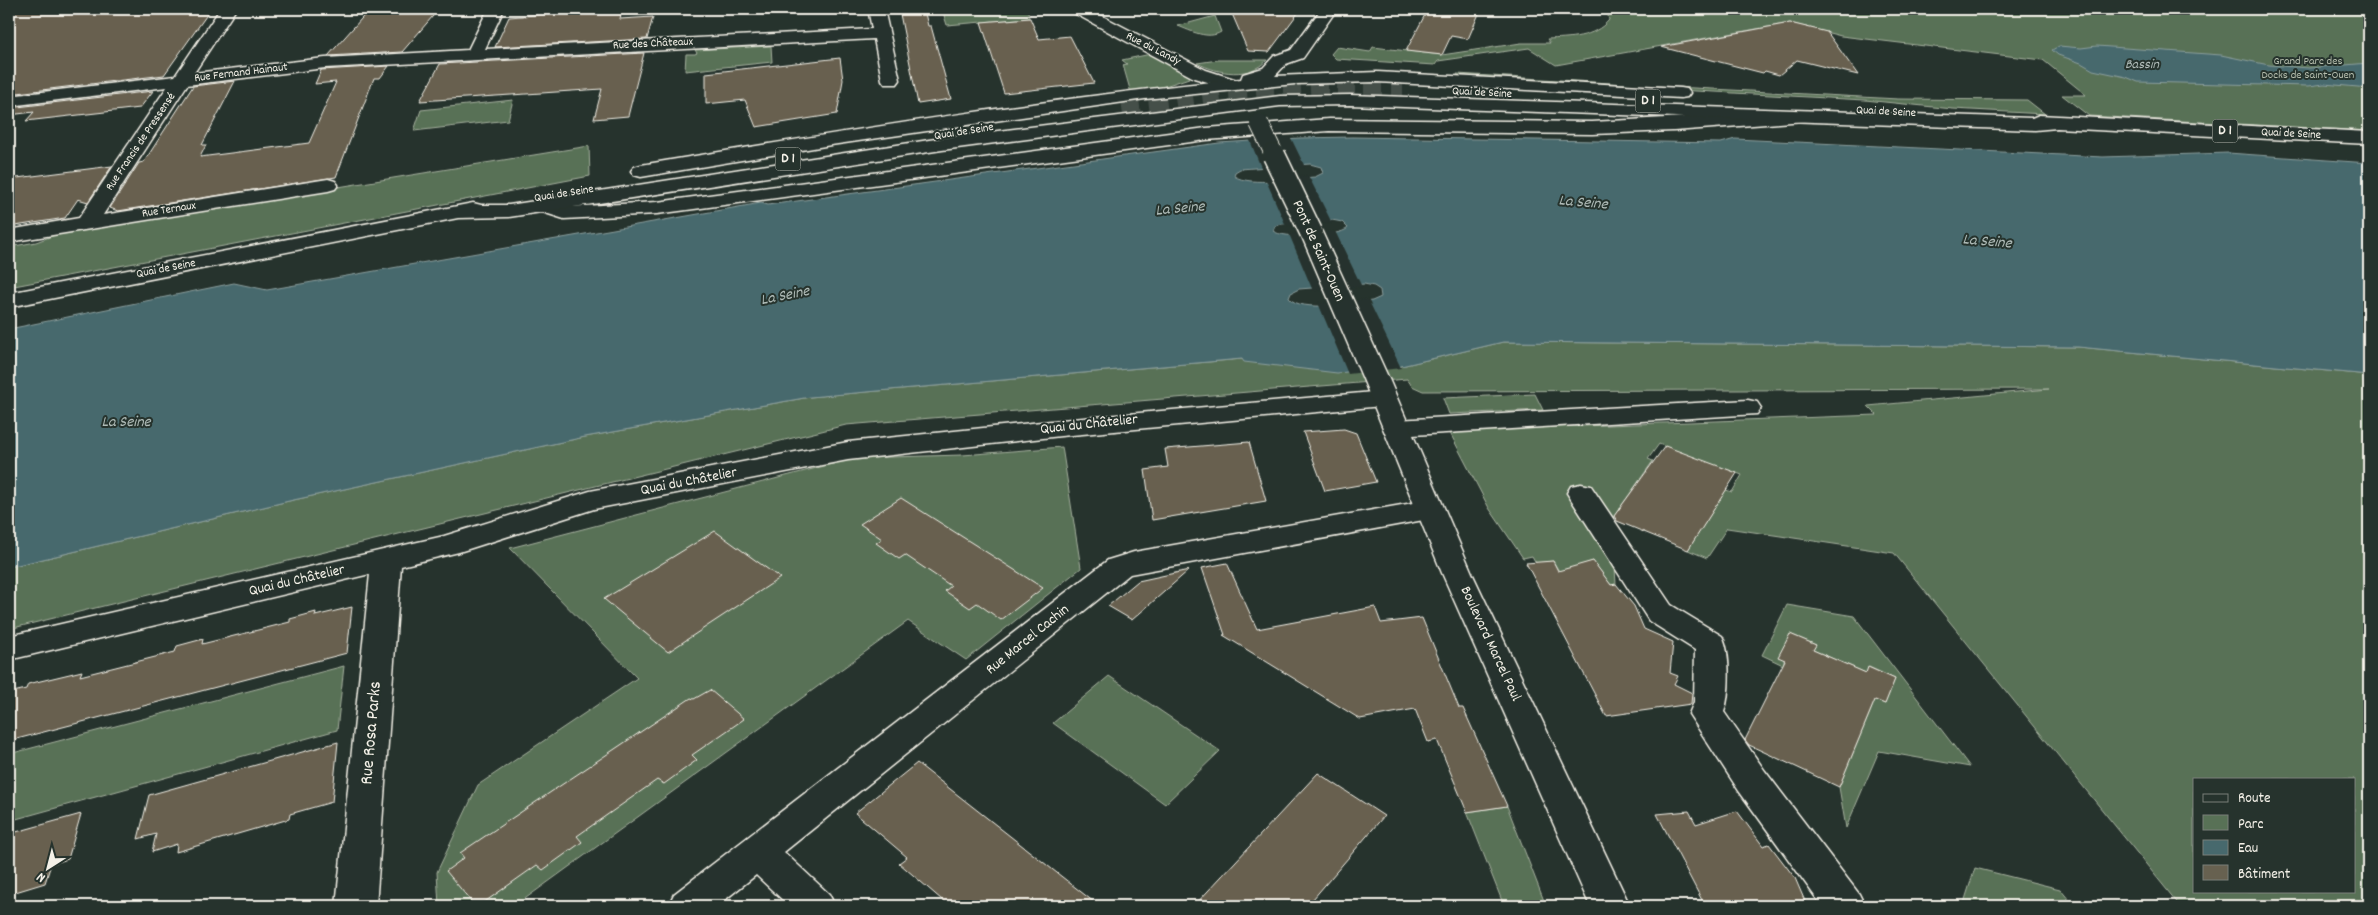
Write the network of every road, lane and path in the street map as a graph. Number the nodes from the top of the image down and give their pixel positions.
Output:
1 (228, 9) edge
2 (496, 9) edge
3 (876, 9) edge
4 (1078, 9) edge
5 (1330, 9) edge
6 (882, 34) junction
7 (474, 54) junction
8 (1297, 54) junction
9 (182, 79) junction
10 (1295, 79) junction
11 (891, 80) dead end
12 (1231, 84) junction
13 (1403, 89) tunnel mouth
14 (1699, 94) dead end
15 (1718, 96) dead end
16 (9, 101) edge
17 (1280, 101) junction
18 (1122, 108) tunnel mouth
19 (1894, 113) junction
20 (1254, 115) junction
21 (1799, 117) junction
22 (2057, 122) junction
23 (2369, 138) edge
24 (328, 185) dead end
25 (542, 206) junction
26 (455, 212) junction
27 (86, 224) junction
28 (9, 236) edge
29 (9, 300) edge
30 (1380, 389) junction
31 (1748, 408) dead end
32 (1396, 428) junction
33 (1581, 493) dead end
34 (1430, 510) junction
35 (386, 560) junction
36 (9, 648) edge
37 (758, 852) junction
38 (356, 906) edge
39 (688, 906) edge
40 (815, 906) edge
41 (1610, 906) edge
42 (1845, 906) edge

1 - 9 main road, Rue Francis de Pressensé
2 - 7 main road
3 - 6 main road
4 - 12 main road, Rue du Landy
5 - 8 main road
6 - 7 main road, Rue des Châteaux
6 - 11 main road
7 - 9 main road, Rue Fernand Hainaut
8 - 10 main road
8 - 12 main road
9 - 16 main road, Rue Fernand Hainaut
9 - 27 main road, Rue Francis de Pressensé
10 - 12 main road
10 - 14 main road
10 - 17 main road
12 - 20 main road, Pont de Saint-Ouen
12 - 26 main road
13 - 19 main road, Quai de Seine / D 1
15 - 19 main road
17 - 20 main road
17 - 21 main road
18 - 26 main road, Quai de Seine / D 1
19 - 22 main road, Quai de Seine / D 1
20 - 25 main road
20 - 30 main road, Pont de Saint-Ouen, bridge
21 - 22 main road
21 - 25 main road
22 - 23 main road, Quai de Seine / D 1
24 - 27 main road, Rue Ternaux
25 - 26 main road
26 - 29 main road, Quai de Seine
27 - 28 main road, Rue Ternaux
30 - 32 main road, Boulevard Marcel Paul
30 - 35 main road, Quai du Châtelier
31 - 32 main road
32 - 34 main road, Boulevard Marcel Paul
33 - 42 main road
34 - 37 main road, Rue Marcel Cachin
34 - 41 main road, Boulevard Marcel Paul
35 - 36 main road, Quai du Châtelier
35 - 38 main road, Rue Rosa Parks
37 - 39 main road, Rue Marcel Cachin
37 - 40 main road

